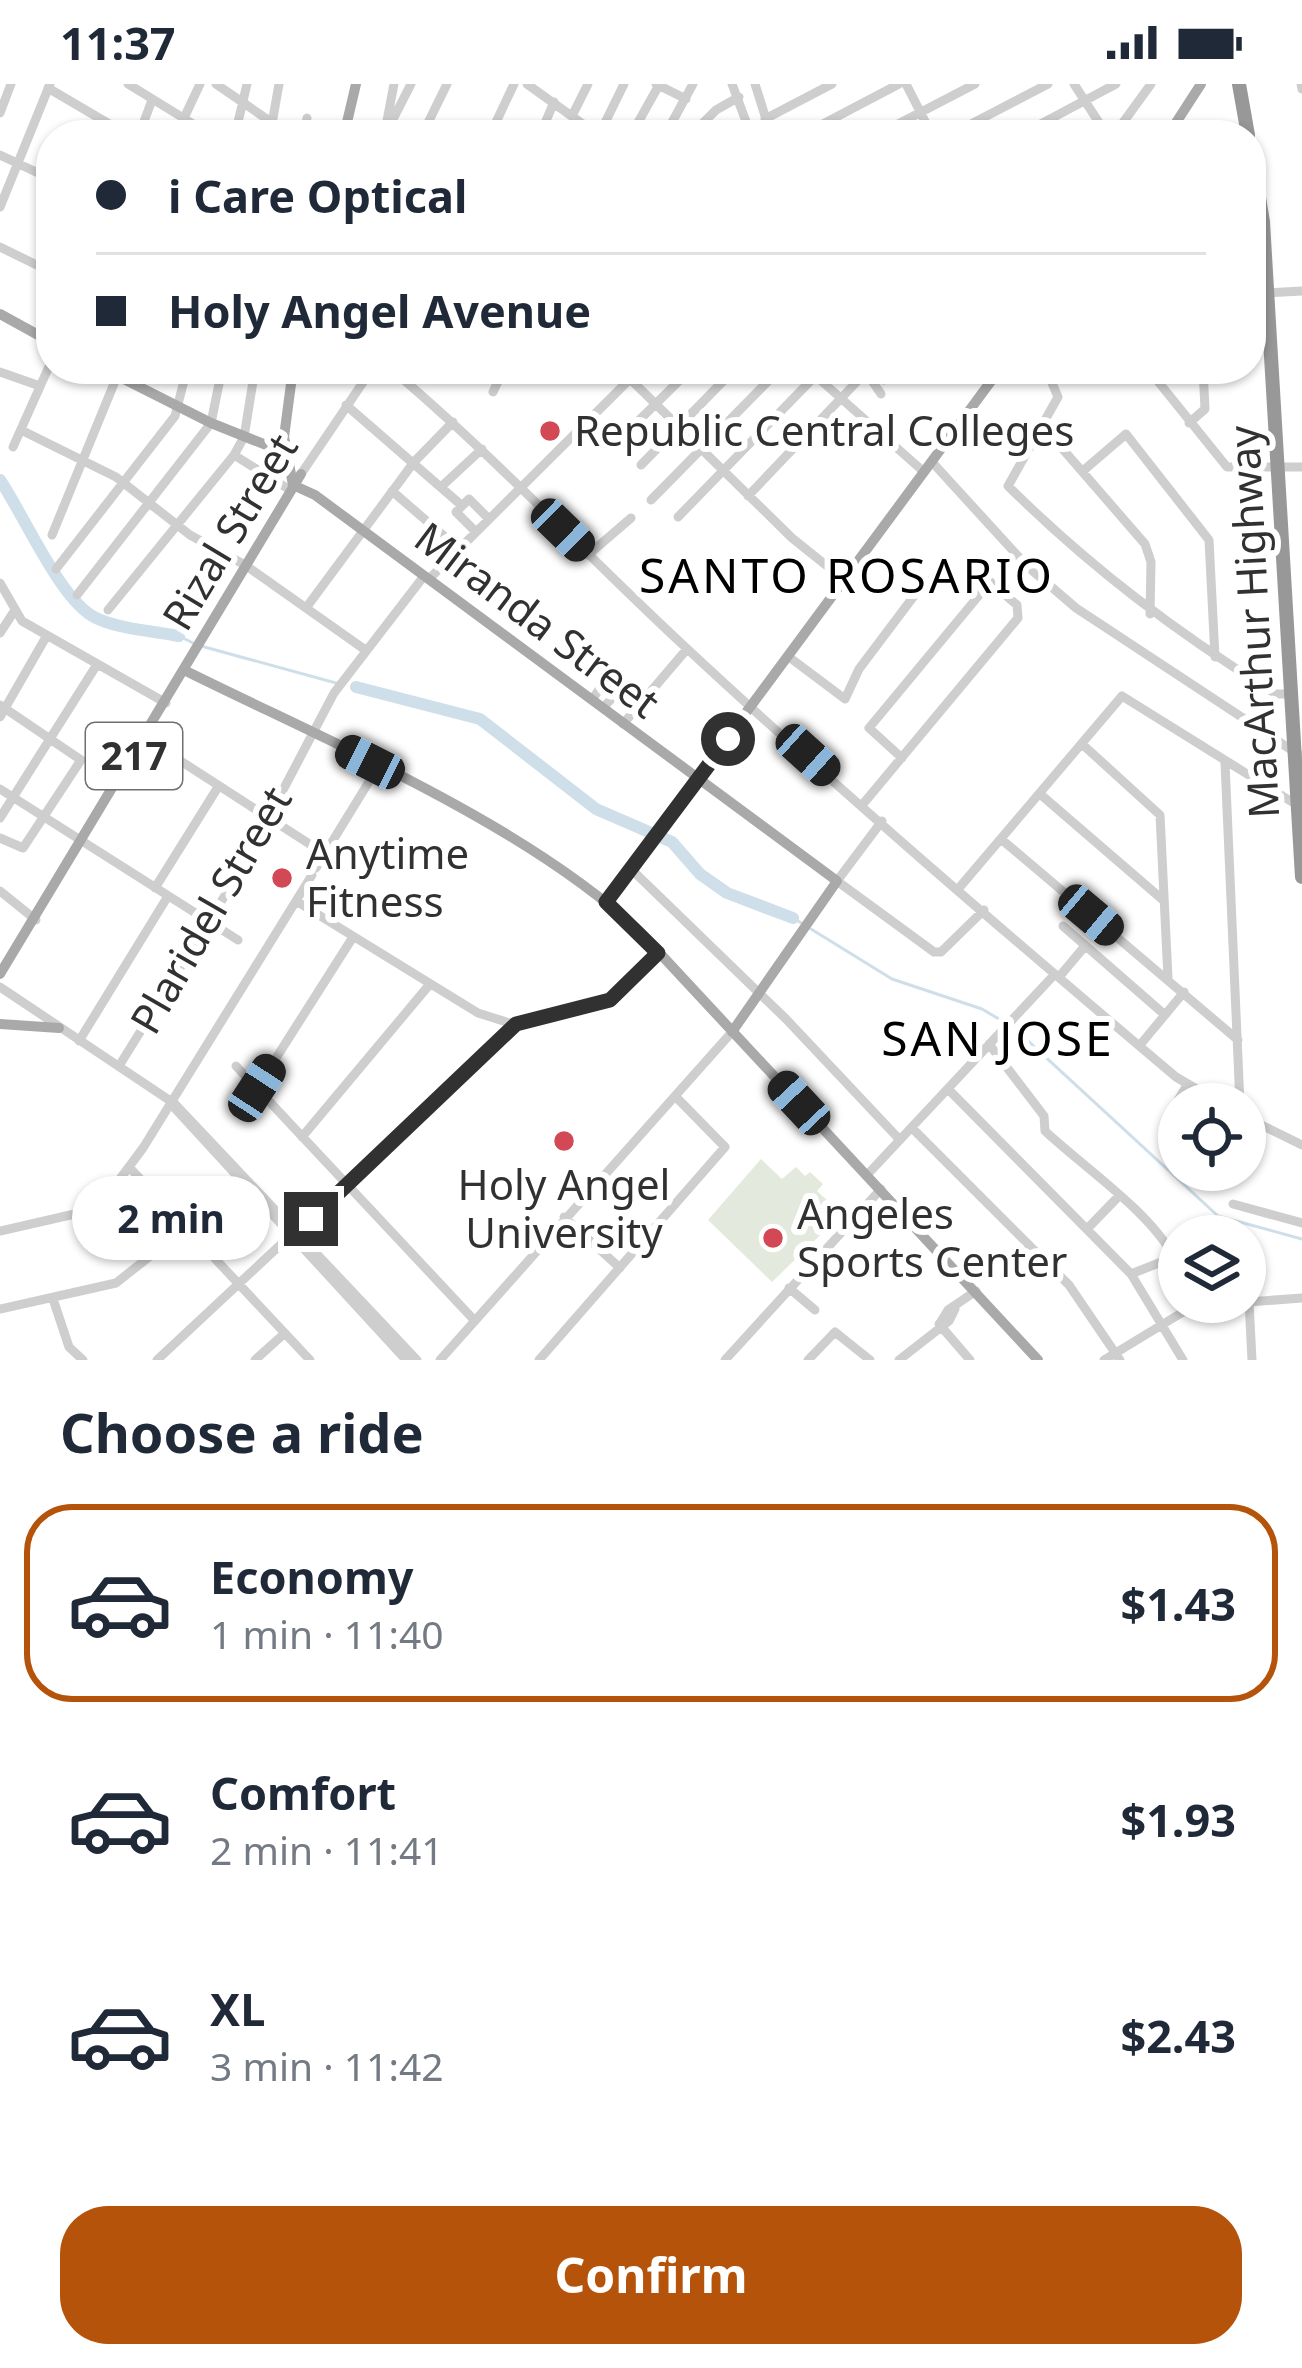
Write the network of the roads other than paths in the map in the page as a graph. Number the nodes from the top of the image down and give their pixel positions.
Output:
1 (128, 84) edge
2 (200, 84) edge
3 (216, 84) edge
4 (247, 84) edge
5 (279, 84) edge
6 (356, 84) edge
7 (394, 84) edge
8 (411, 84) edge
9 (447, 84) edge
10 (514, 84) edge
11 (527, 84) edge
12 (588, 84) edge
13 (624, 84) edge
14 (693, 84) edge
15 (732, 84) edge
16 (832, 84) edge
17 (903, 84) edge
18 (975, 84) edge
19 (1048, 84) edge
20 (1074, 84) edge
21 (1116, 84) edge
22 (1151, 84) edge
23 (1186, 84) edge
24 (1212, 84) edge
25 (1227, 84) edge
26 (1239, 84) edge
27 (657, 85) edge
28 (757, 85) edge
29 (49, 86) edge
30 (6, 87) edge
31 (1199, 90) edge
32 (739, 98) junction
33 (686, 99) junction
34 (152, 100) junction
35 (554, 102) junction
36 (1084, 102) junction
37 (242, 104) junction
38 (1239, 104) junction
39 (0, 112) edge
40 (921, 112) junction
41 (184, 118) junction
42 (575, 118) junction
43 (765, 119) joint
44 (104, 120) edge
45 (145, 120) edge
46 (187, 120) edge
47 (239, 120) edge
48 (261, 120) edge
49 (273, 120) edge
50 (348, 120) edge
51 (387, 120) edge
52 (392, 120) edge
53 (429, 120) edge
54 (497, 120) edge
55 (546, 120) edge
56 (578, 120) edge
57 (606, 120) edge
58 (640, 120) edge
59 (673, 120) edge
60 (706, 120) edge
61 (744, 120) edge
62 (832, 120) edge
63 (906, 120) edge
64 (925, 120) edge
65 (979, 120) edge
66 (1049, 120) edge
67 (1099, 120) edge
68 (1123, 120) edge
69 (1178, 120) edge
70 (1244, 120) edge
71 (0, 155) edge
72 (18, 163) junction
73 (36, 172) edge
74 (0, 207) edge
75 (0, 247) edge
76 (36, 265) edge
77 (1302, 291) edge
78 (1266, 297) edge
79 (0, 314) edge
80 (36, 334) edge
81 (1266, 340) edge
82 (0, 372) edge
83 (114, 384) edge
84 (140, 384) edge
85 (184, 384) edge
86 (219, 384) edge
87 (253, 384) edge
88 (291, 384) edge
89 (361, 384) edge
90 (409, 384) edge
91 (497, 384) edge
92 (625, 384) edge
93 (635, 384) edge
94 (676, 384) edge
95 (721, 384) edge
96 (765, 384) edge
97 (804, 384) edge
98 (825, 384) edge
99 (854, 384) edge
100 (876, 384) edge
101 (989, 384) edge
102 (1053, 384) edge
103 (1159, 384) edge
104 (1204, 384) edge
105 (40, 386) joint
106 (493, 392) dead end
107 (881, 394) dead end
108 (838, 399) junction
109 (656, 404) junction
110 (346, 405) junction
111 (179, 406) junction
112 (453, 422) junction
113 (211, 423) junction
114 (1189, 423) junction
115 (1041, 424) junction
116 (679, 427) junction
117 (23, 431) junction
118 (244, 437) junction
119 (13, 447) dead end
120 (612, 447) dead end
121 (482, 449) junction
122 (701, 449) junction
123 (287, 450) junction
124 (234, 455) junction
125 (85, 461) junction
126 (414, 462) junction
127 (641, 465) dead end
128 (928, 467) junction
129 (1302, 467) edge
130 (1278, 468) junction
131 (1084, 470) junction
132 (723, 472) junction
133 (295, 483) junction
134 (124, 484) junction
135 (442, 486) junction
136 (521, 489) junction
137 (392, 491) junction
138 (748, 496) junction
139 (651, 500) dead end
140 (460, 504) junction
141 (152, 505) junction
142 (678, 517) dead end
143 (631, 518) dead end
144 (489, 519) junction
145 (177, 525) junction
146 (364, 532) junction
147 (476, 532) junction
148 (52, 535) dead end
149 (459, 549) junction
150 (588, 555) junction
151 (245, 565) junction
152 (973, 567) dead end
153 (56, 569) dead end
154 (426, 578) junction
155 (926, 580) dead end
156 (990, 581) junction
157 (847, 582) junction
158 (0, 583) edge
159 (77, 595) dead end
160 (306, 608) junction
161 (108, 610) dead end
162 (13, 614) junction
163 (1150, 614) junction
164 (1294, 617) edge
165 (0, 633) edge
166 (46, 637) junction
167 (364, 649) junction
168 (687, 649) junction
169 (789, 657) junction
170 (1216, 657) junction
171 (189, 664) junction
172 (96, 666) junction
173 (612, 670) dead end
174 (623, 686) dead end
175 (1291, 694) junction
176 (592, 700) junction
177 (166, 704) junction
178 (753, 706) junction
179 (603, 708) junction
180 (2, 710) edge
181 (623, 724) junction
182 (312, 733) junction
183 (50, 738) junction
184 (145, 738) junction
185 (1082, 744) junction
186 (1298, 755) edge
187 (902, 758) junction
188 (1225, 763) junction
189 (378, 767) junction
190 (697, 780) junction
191 (218, 787) junction
192 (0, 789) edge
193 (1040, 794) junction
194 (14, 797) junction
195 (863, 804) junction
196 (1298, 806) junction
197 (43, 817) junction
198 (0, 818) edge
199 (269, 818) junction
200 (882, 821) junction
201 (0, 838) edge
202 (1001, 839) junction
203 (83, 842) junction
204 (325, 854) junction
205 (631, 868) junction
206 (1302, 878) edge
207 (838, 881) junction
208 (155, 888) junction
209 (959, 888) junction
210 (0, 891) edge
211 (168, 896) junction
212 (296, 901) junction
213 (606, 902) junction
214 (1164, 902) junction
215 (984, 910) junction
216 (36, 920) junction
217 (209, 922) junction
218 (1063, 926) dead end
219 (353, 937) junction
220 (1085, 946) junction
221 (658, 953) junction
222 (262, 955) junction
223 (0, 974) edge
224 (1057, 975) junction
225 (1168, 978) junction
226 (430, 984) junction
227 (0, 987) edge
228 (1184, 992) junction
229 (761, 996) junction
230 (1165, 1015) junction
231 (494, 1020) junction
232 (0, 1024) edge
233 (516, 1024) junction
234 (58, 1028) junction
235 (732, 1032) junction
236 (1238, 1040) junction
237 (80, 1042) junction
238 (989, 1044) junction
239 (1140, 1045) junction
240 (492, 1049) junction
241 (119, 1066) junction
242 (236, 1066) dead end
243 (1185, 1083) edge
244 (1239, 1083) edge
245 (257, 1088) junction
246 (948, 1089) junction
247 (677, 1098) junction
248 (170, 1103) junction
249 (1266, 1127) edge
250 (913, 1128) junction
251 (302, 1138) junction
252 (900, 1140) junction
253 (1302, 1145) edge
254 (130, 1168) junction
255 (867, 1174) junction
256 (347, 1186) junction
257 (881, 1189) junction
258 (1117, 1198) junction
259 (1233, 1204) dead end
260 (564, 1217) junction
261 (1302, 1222) edge
262 (187, 1227) junction
263 (1087, 1229) junction
264 (0, 1232) edge
265 (294, 1234) junction
266 (620, 1268) junction
267 (1131, 1274) junction
268 (241, 1285) junction
269 (789, 1288) junction
270 (976, 1291) junction
271 (1302, 1298) edge
272 (53, 1299) junction
273 (1266, 1301) edge
274 (358, 1304) junction
275 (0, 1309) edge
276 (814, 1310) dead end
277 (1158, 1315) edge
278 (475, 1321) junction
279 (1159, 1323) edge
280 (1163, 1323) edge
281 (1248, 1323) edge
282 (940, 1324) junction
283 (285, 1333) junction
284 (1113, 1358) edge
285 (83, 1360) edge
286 (157, 1360) edge
287 (255, 1360) edge
288 (310, 1360) edge
289 (406, 1360) edge
290 (417, 1360) edge
291 (440, 1360) edge
292 (538, 1360) edge
293 (725, 1360) edge
294 (808, 1360) edge
295 (870, 1360) edge
296 (899, 1360) edge
297 (970, 1360) edge
298 (1038, 1360) edge
299 (1184, 1360) edge
300 (1252, 1360) edge

1 - 34 street
2 - 41 street
3 - 37 street
4 - 37 street
5 - 49 street
6 - 50 main road
7 - 51 street
8 - 52 street
9 - 53 street
10 - 54 street
11 - 35 street
12 - 42 street
13 - 57 street
14 - 33 street
15 - 32 street
16 - 43 street
17 - 40 street
17 - 62 street
18 - 40 street
19 - 65 street
20 - 36 street
21 - 36 street
22 - 68 street
23 - 31 street
24 - 31 main road
25 - 38 highway
26 - 38 highway
27 - 33 street
27 - 58 street
28 - 43 street
29 - 44 street
29 - 72 street
30 - 39 street
31 - 69 main road
32 - 60 street
32 - 61 street
33 - 59 street
34 - 41 street
34 - 45 street
35 - 42 street
35 - 55 street
36 - 66 street
36 - 67 street
37 - 47 street
37 - 48 street
38 - 70 highway
40 - 63 street
40 - 64 street
41 - 46 street
42 - 56 street
71 - 72 street
72 - 73 street
72 - 74 street
75 - 76 street
77 - 78 street
79 - 80 main road
81 - 130 highway, MacArthur Highway
82 - 105 street
83 - 125 street
84 - 111 main road
85 - 111 street
86 - 113 street
87 - 118 street
88 - 123 main road
89 - 110 street, Rizal Street
90 - 112 street
91 - 106 street
92 - 136 street, Plaridel Street
93 - 109 street
94 - 109 street
95 - 116 street
96 - 122 street
97 - 132 street
98 - 108 street
99 - 108 street
100 - 107 street
101 - 128 main road
102 - 115 street
103 - 114 street
104 - 114 street
105 - 117 street
108 - 128 street
108 - 138 street
109 - 116 street
109 - 120 street
110 - 126 street
110 - 133 street, Rizal Street
111 - 113 main road
111 - 134 street
112 - 121 street
112 - 126 street
113 - 118 main road
113 - 141 street
114 - 130 street
115 - 131 street
115 - 163 street
116 - 122 street
116 - 127 street
117 - 119 street
117 - 125 street
118 - 123 main road
118 - 124 street
121 - 135 street
121 - 136 street
122 - 132 street
122 - 139 street
123 - 133 main road
124 - 133 street
124 - 145 street
125 - 134 street
125 - 148 street
126 - 135 street
126 - 137 street
128 - 157 main road
128 - 186 street
129 - 130 street
130 - 164 highway, MacArthur Highway
131 - 163 street
131 - 170 street
132 - 138 street
132 - 142 street
133 - 146 main road, Miranda Street
133 - 151 main road, Rizal Street / 217
134 - 141 street
134 - 153 street
135 - 140 street
136 - 144 street, Plaridel Street
136 - 150 street
137 - 146 street
137 - 149 street
138 - 157 street
140 - 144 street
140 - 147 street
141 - 145 street
141 - 159 street
143 - 150 street
144 - 147 street, Plaridel Street
145 - 151 street
145 - 161 street
146 - 154 main road, Miranda Street
146 - 160 street
147 - 149 street, Plaridel Street
149 - 154 street, Plaridel Street
150 - 168 street
151 - 160 street
151 - 171 main road, Rizal Street / 217
152 - 156 street
154 - 167 street, Plaridel Street
154 - 176 main road, Miranda Street
155 - 169 street
156 - 187 street
156 - 187 street
157 - 169 main road
158 - 162 street
160 - 167 street
162 - 165 street
162 - 166 street
163 - 170 street
164 - 175 highway, MacArthur Highway
166 - 172 street
166 - 180 street
167 - 182 street, Plaridel Street
168 - 178 street
168 - 181 street
169 - 178 main road
170 - 175 street
171 - 177 main road, 217
171 - 182 main road, 217
172 - 177 street
172 - 183 street
173 - 176 street
174 - 179 street
175 - 186 highway, MacArthur Highway
176 - 179 main road, Miranda Street
177 - 184 main road, 217
178 - 190 main road
178 - 195 street
179 - 181 main road, Miranda Street
180 - 183 street
181 - 190 main road, Miranda Street
182 - 189 main road, 217
182 - 199 street, Plaridel Street
183 - 194 street
183 - 197 street
184 - 191 street
184 - 203 main road, 217
185 - 188 street
185 - 193 street
185 - 214 street
186 - 196 highway, MacArthur Highway
187 - 195 street
188 - 196 street
188 - 236 street
189 - 204 street
189 - 213 main road, 217
190 - 205 main road
190 - 207 main road, Miranda Street
191 - 199 street
191 - 208 street
192 - 194 street
193 - 202 street
193 - 214 street
194 - 197 street
194 - 198 street
195 - 200 street
196 - 206 highway, MacArthur Highway
197 - 201 street
197 - 203 street
199 - 204 street
199 - 217 street, Plaridel Street
200 - 207 street
200 - 209 street
202 - 209 street
202 - 225 street
203 - 208 street
203 - 216 main road, 217
204 - 212 street
205 - 213 main road
205 - 229 street
207 - 215 street
207 - 229 main road
208 - 211 street
209 - 215 street
210 - 216 street
211 - 217 street
211 - 237 street
212 - 219 street
212 - 222 street
213 - 221 main road, 217
214 - 225 street
215 - 224 street
216 - 223 main road, 217
217 - 222 street
217 - 241 street, Plaridel Street
218 - 220 street
219 - 226 street
219 - 245 street
220 - 224 street
220 - 230 street
221 - 233 street
221 - 235 main road, 217
222 - 248 street
224 - 238 street
224 - 239 street
225 - 228 street
226 - 231 street
226 - 251 street
227 - 234 street
228 - 230 street
228 - 236 street
229 - 235 main road
229 - 252 street
230 - 239 street
231 - 233 street
231 - 240 street
232 - 234 main road
233 - 240 street
234 - 237 street
235 - 247 street
235 - 255 main road, 217
236 - 244 street
237 - 241 street
238 - 246 street
238 - 258 street
239 - 243 street
240 - 256 street
241 - 248 street
242 - 245 street
245 - 251 street
246 - 250 street
246 - 263 street
247 - 260 street
247 - 266 street
248 - 254 street
248 - 265 street
249 - 253 street
250 - 252 street
250 - 284 street
251 - 256 street
252 - 255 street
254 - 262 street
254 - 264 street
255 - 257 main road, 217
256 - 265 street
256 - 278 street
257 - 269 street
257 - 270 main road, 217
258 - 263 street
258 - 267 street
259 - 261 street
260 - 266 street
260 - 278 street
262 - 268 street
262 - 272 street
263 - 267 street
265 - 268 street
265 - 274 street
266 - 292 street
267 - 277 street
268 - 283 street
268 - 286 street
269 - 276 street
269 - 293 street
270 - 282 street
270 - 298 main road, 217
271 - 273 street
272 - 275 street
272 - 285 street
274 - 289 street
274 - 290 street
278 - 291 street
279 - 284 street
280 - 299 street
281 - 300 street
282 - 296 street
282 - 297 street
283 - 287 street
283 - 288 street
294 - 295 street

